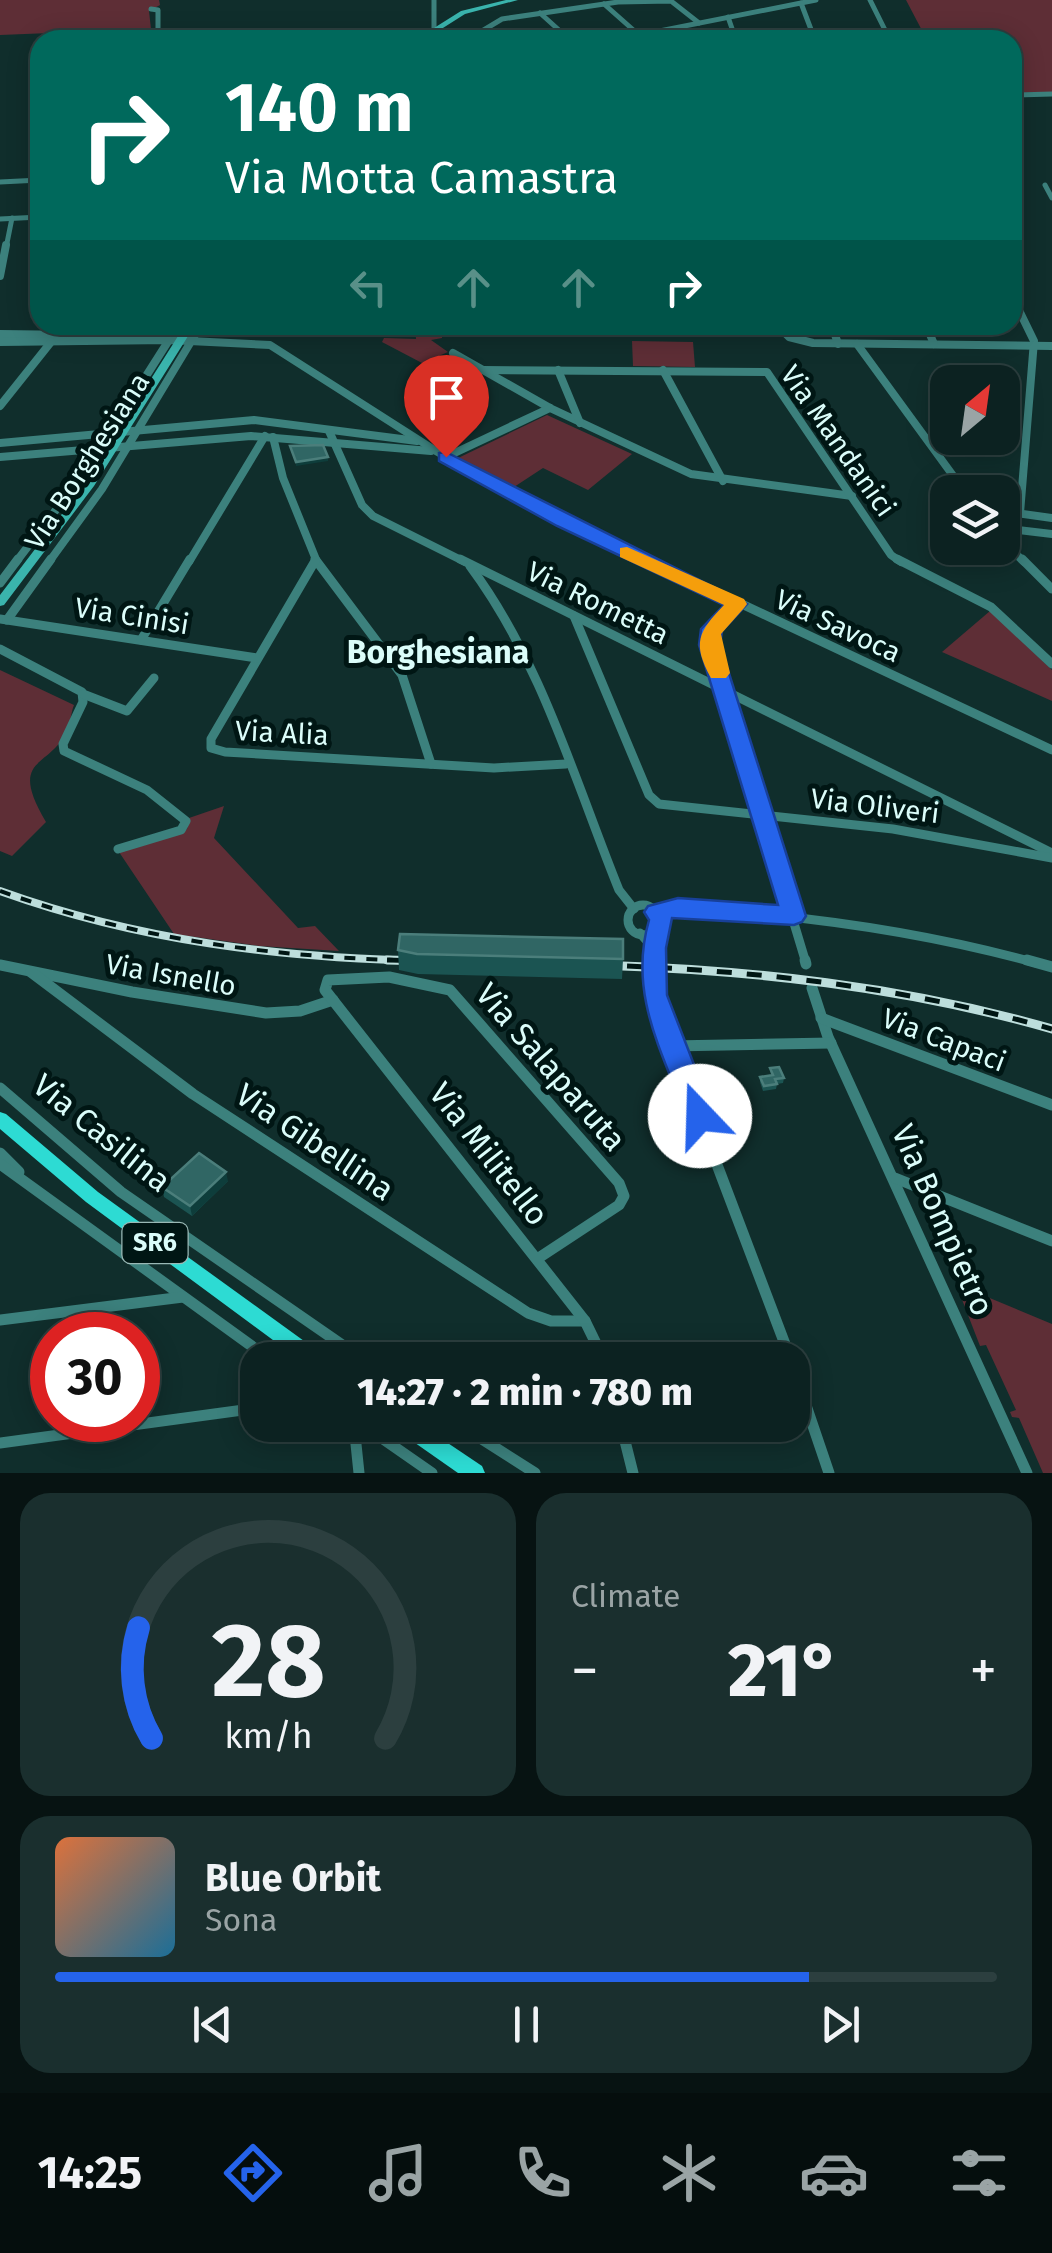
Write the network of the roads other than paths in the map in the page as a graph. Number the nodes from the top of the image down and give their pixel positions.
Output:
1 (434, 0) edge
2 (516, 0) edge
3 (760, 0) edge
4 (816, 0) edge
5 (870, 0) edge
6 (797, 2) edge
7 (603, 3) junction
8 (150, 8) dead end
9 (765, 8) junction
10 (540, 13) junction
11 (728, 17) junction
12 (699, 23) junction
13 (690, 25) junction
14 (158, 30) edge
15 (434, 30) joint
16 (482, 30) edge
17 (559, 30) edge
18 (633, 30) edge
19 (664, 30) edge
20 (692, 30) edge
21 (733, 30) edge
22 (810, 30) edge
23 (885, 30) edge
24 (1052, 94) edge
25 (1022, 95) edge
26 (30, 180) edge
27 (0, 182) edge
28 (1045, 185) dead end
29 (1052, 198) edge
30 (30, 217) edge
31 (12, 218) junction
32 (0, 219) edge
33 (0, 276) edge
34 (1022, 316) edge
35 (0, 334) edge
36 (30, 334) edge
37 (86, 335) edge
38 (106, 335) edge
39 (183, 335) edge
40 (187, 335) edge
41 (790, 335) edge
42 (835, 335) edge
43 (930, 335) edge
44 (180, 340) junction
45 (0, 342) edge
46 (52, 342) junction
47 (838, 344) junction
48 (857, 344) junction
49 (934, 344) junction
50 (1032, 345) junction
51 (1052, 346) edge
52 (453, 353) dead end
53 (482, 370) junction
54 (558, 370) junction
55 (664, 370) junction
56 (0, 406) edge
57 (550, 408) junction
58 (580, 423) junction
59 (137, 430) junction
60 (328, 430) junction
61 (123, 431) junction
62 (109, 432) junction
63 (269, 436) junction
64 (0, 442) edge
65 (334, 442) junction
66 (420, 442) junction
67 (128, 446) junction
68 (113, 447) junction
69 (100, 448) junction
70 (436, 451) junction
71 (446, 457) junction
72 (0, 458) edge
73 (953, 475) edge
74 (724, 481) junction
75 (852, 496) junction
76 (1020, 514) joint
77 (1052, 518) edge
78 (1020, 530) edge
79 (1052, 534) edge
80 (1020, 558) edge
81 (315, 561) junction
82 (469, 564) junction
83 (0, 583) edge
84 (1052, 589) edge
85 (0, 603) edge
86 (737, 604) junction
87 (574, 616) junction
88 (4, 619) edge
89 (141, 640) junction
90 (0, 649) edge
91 (256, 658) junction
92 (1052, 664) edge
93 (154, 678) dead end
94 (724, 690) junction
95 (83, 694) junction
96 (1052, 750) edge
97 (431, 764) junction
98 (566, 764) junction
99 (762, 815) junction
100 (118, 849) dead end
101 (1052, 856) edge
102 (634, 908) junction
103 (657, 912) junction
104 (794, 916) junction
105 (660, 925) junction
106 (640, 933) junction
107 (654, 948) junction
108 (806, 964) dead end
109 (2, 967) edge
110 (1052, 967) edge
111 (30, 972) junction
112 (324, 986) joint
113 (812, 988) dead end
114 (334, 1000) junction
115 (820, 1018) junction
116 (831, 1044) junction
117 (672, 1046) junction
118 (0, 1088) edge
119 (1052, 1105) edge
120 (0, 1119) edge
121 (0, 1153) edge
122 (0, 1164) edge
123 (895, 1178) junction
124 (30, 1184) junction
125 (1052, 1241) edge
126 (537, 1259) junction
127 (183, 1297) junction
128 (0, 1320) edge
129 (585, 1321) junction
130 (246, 1342) edge
131 (289, 1342) edge
132 (338, 1342) edge
133 (595, 1342) edge
134 (784, 1342) edge
135 (240, 1410) edge
136 (810, 1415) edge
137 (356, 1442) edge
138 (386, 1442) edge
139 (411, 1442) edge
140 (429, 1442) edge
141 (487, 1442) edge
142 (625, 1442) edge
143 (0, 1443) edge
144 (408, 1457) junction
145 (359, 1473) edge
146 (432, 1473) edge
147 (475, 1473) edge
148 (535, 1473) edge
149 (633, 1473) edge
150 (830, 1473) edge
151 (1027, 1473) edge

1 - 15 street
2 - 15 street
3 - 9 street
4 - 6 street
5 - 23 street
6 - 9 street
6 - 22 street
7 - 10 street
7 - 12 street
7 - 18 street
8 - 14 street
9 - 11 street
10 - 16 street
10 - 17 street
11 - 12 street
11 - 21 street
12 - 13 street
13 - 19 street
13 - 20 street
24 - 25 street
26 - 27 street
28 - 29 street
30 - 31 street
31 - 32 street
31 - 33 street
34 - 50 street
35 - 36 street
37 - 46 street
38 - 44 street, Via Savoca
39 - 44 street, Via Borghesiana
40 - 44 street, Via Borghesiana
41 - 47 street
42 - 47 street
43 - 49 street
44 - 59 street, Via Borghesiana
44 - 61 street, Via Borghesiana
44 - 62 street, Via Borghesiana
44 - 66 street, Via Savoca
45 - 46 street
46 - 56 street
47 - 48 street
48 - 49 street
48 - 73 street
49 - 50 street
50 - 51 street
50 - 76 street
52 - 53 street
53 - 54 street, Via Mandanici
53 - 57 street
54 - 55 street, Via Mandanici
54 - 58 street
55 - 74 street
55 - 75 street, Via Mandanici
57 - 58 street
57 - 71 street
58 - 74 street
59 - 60 street
59 - 61 street
59 - 67 street, Via Borghesiana
60 - 65 street, Via Rometta
60 - 66 street
61 - 62 street
61 - 68 street, Via Borghesiana
62 - 64 street
62 - 69 street, Via Borghesiana
63 - 65 street
63 - 67 street
63 - 81 street
63 - 89 street
65 - 70 street
65 - 82 street, Via Rometta
66 - 70 street, Via Savoca
67 - 68 street
67 - 88 street, Via Borghesiana
68 - 69 street
68 - 85 street, Via Borghesiana
69 - 72 street
69 - 83 street, Via Borghesiana
70 - 71 street, Via Savoca
71 - 86 street, Via Savoca
74 - 75 street
75 - 92 street, Via Mandanici
76 - 77 street
78 - 79 street
80 - 84 street
81 - 91 street, Via Alia
81 - 97 street
82 - 87 street, Via Rometta
82 - 98 street
86 - 94 street
86 - 96 street, Via Savoca
87 - 94 street, Via Rometta
87 - 99 street, Via Oliveri
88 - 89 street, Via Cinisi
89 - 91 street, Via Cinisi
90 - 95 street
91 - 97 street, Via Alia
93 - 95 street
94 - 99 street
94 - 101 street, Via Rometta
95 - 100 street
97 - 98 street, Via Alia
98 - 102 street
99 - 101 street, Via Oliveri
99 - 104 street
102 - 103 street
102 - 106 street
103 - 104 street
103 - 105 street
104 - 108 street
104 - 110 street
105 - 106 street
105 - 107 street
106 - 107 street
107 - 117 street
109 - 111 street, Via Isnello
111 - 114 street, Via Isnello
111 - 129 street, Via Gibellina
112 - 114 street, Via Militello
112 - 126 street, Via Salaparuta
113 - 115 street, Via Bompietro
114 - 126 street, Via Militello
115 - 116 street, Via Bompietro
115 - 119 street, Via Capaci
116 - 117 street
116 - 123 street, Via Bompietro
117 - 134 street
118 - 132 street, Via Casilina
120 - 131 main road, Via Casilina / SR6
121 - 124 street
122 - 124 street
123 - 125 street
123 - 151 street, Via Bompietro
124 - 127 street
126 - 129 street, Via Militello
127 - 128 street
127 - 130 street
129 - 133 street, Via Militello
135 - 143 street
136 - 150 street
137 - 145 street
138 - 144 street
139 - 144 street
140 - 147 main road
141 - 148 street
142 - 149 street
144 - 146 street

